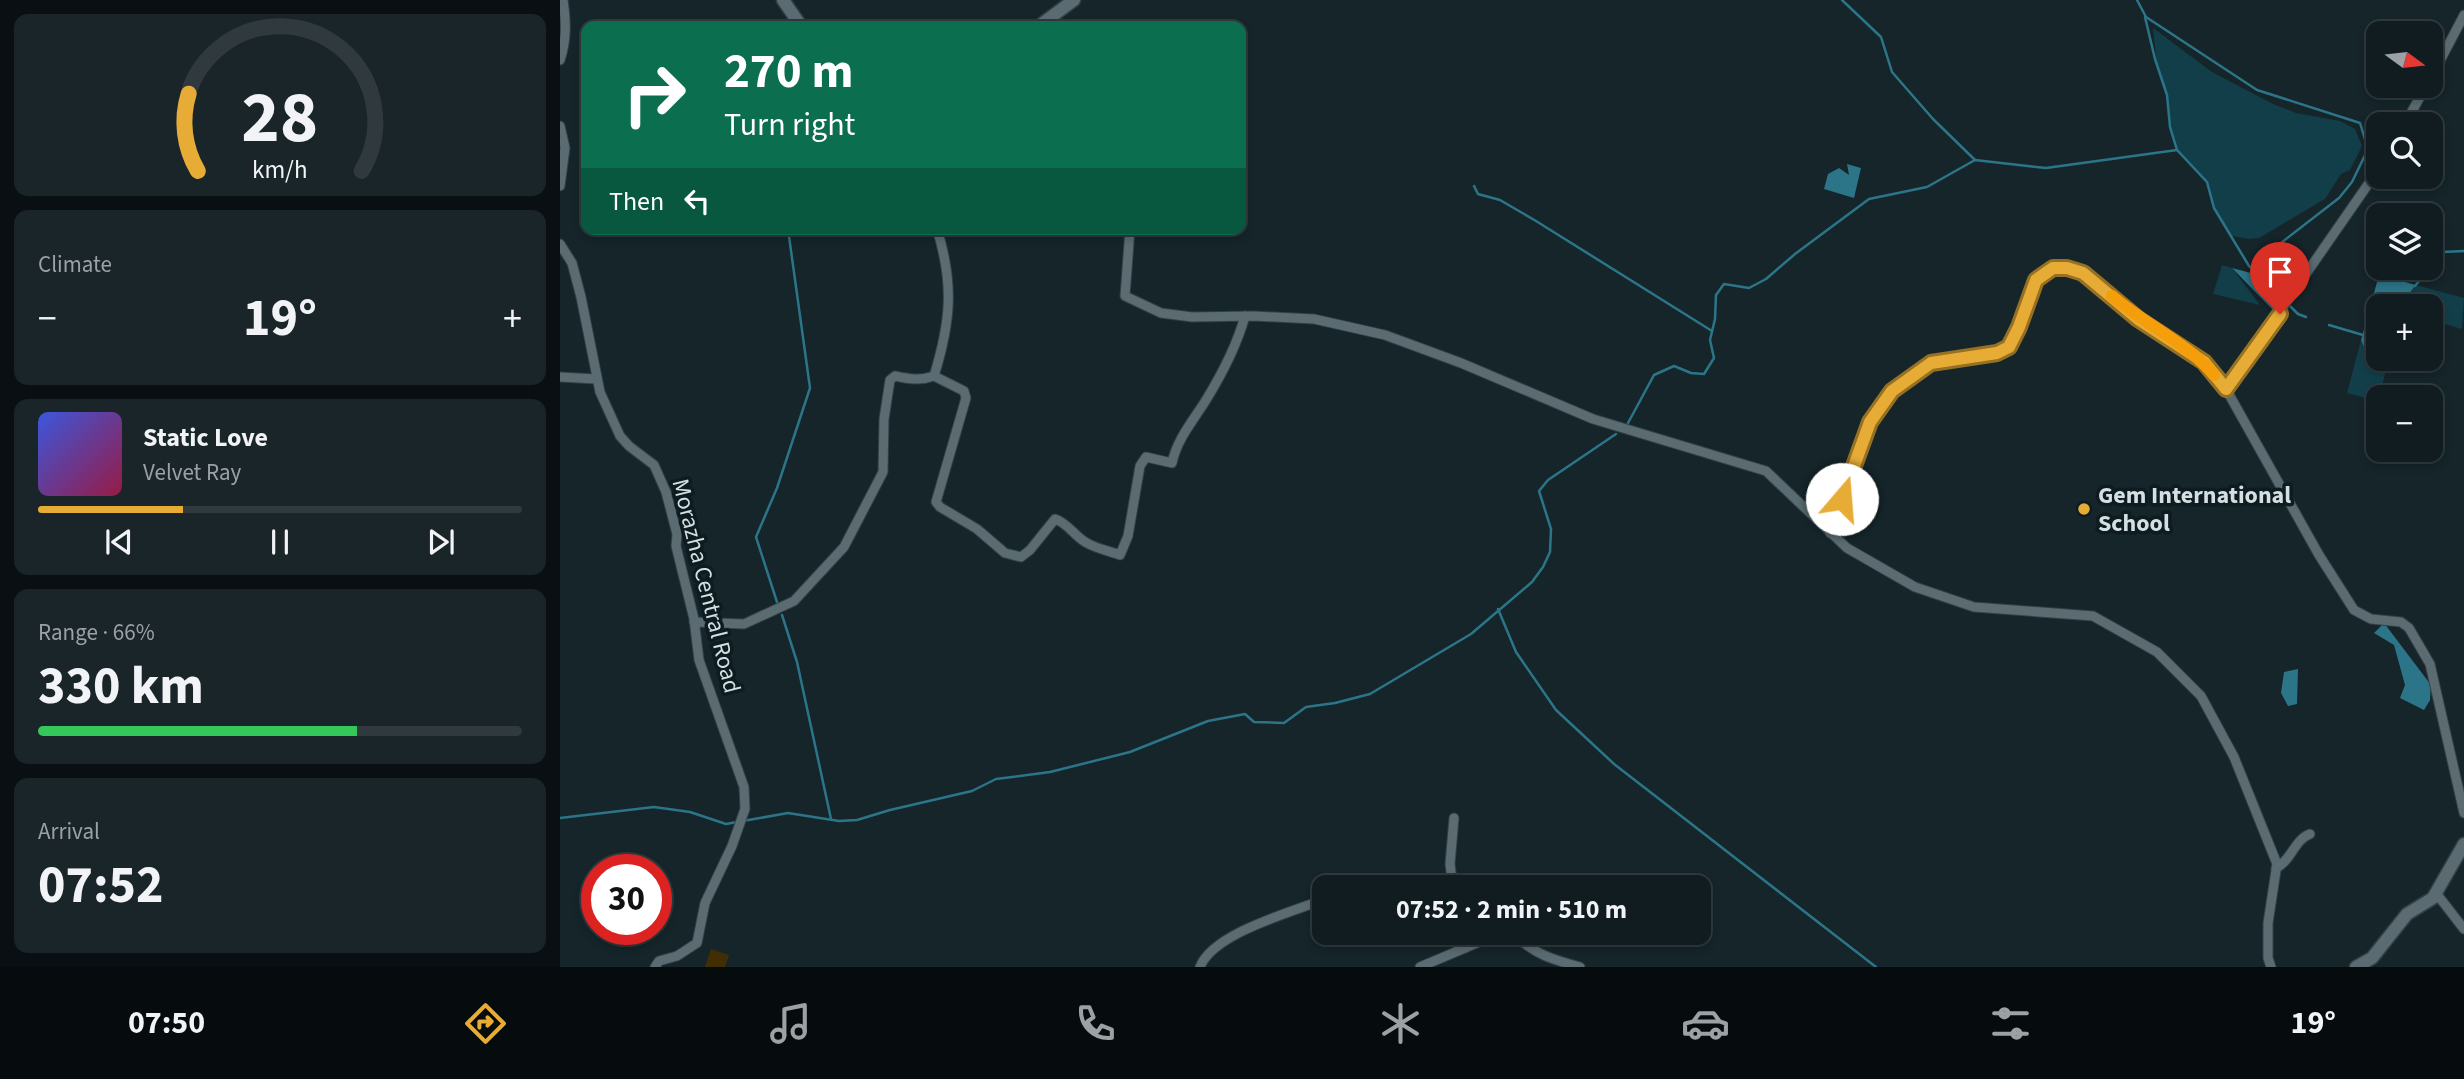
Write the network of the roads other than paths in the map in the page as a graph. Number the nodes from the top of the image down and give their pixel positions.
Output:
1 (563, 0) edge
2 (783, 0) edge
3 (1074, 0) edge
4 (2464, 15) edge
5 (798, 21) edge
6 (1046, 21) edge
7 (2443, 55) edge
8 (560, 60) edge
9 (560, 126) edge
10 (560, 186) edge
11 (2366, 188) edge
12 (939, 235) edge
13 (1130, 235) edge
14 (560, 244) edge
15 (1245, 316) junction
16 (934, 376) junction
17 (560, 377) edge
18 (596, 379) junction
19 (2226, 389) junction
20 (1830, 533) junction
21 (694, 622) junction
22 (2464, 813) edge
23 (1454, 818) dead end
24 (2310, 834) dead end
25 (2464, 844) edge
26 (2276, 868) junction
27 (1451, 875) edge
28 (2436, 893) junction
29 (1312, 904) edge
30 (2464, 929) edge
31 (1464, 945) edge
32 (1465, 948) junction
33 (655, 967) edge
34 (1200, 967) edge
35 (1420, 967) edge
36 (1580, 967) edge
37 (2272, 967) edge
38 (2356, 967) edge

1 - 8 street
2 - 5 main road
3 - 6 main road
4 - 7 street
9 - 10 street
11 - 19 street
12 - 16 street
13 - 15 street
14 - 18 street, Morazha Central Road
15 - 16 street
15 - 20 street
16 - 21 street
17 - 18 street
18 - 21 street, Morazha Central Road
19 - 20 street
19 - 22 street
20 - 26 street
21 - 33 street, Morazha Central Road
23 - 27 street
24 - 26 street
25 - 28 main road
26 - 37 street
28 - 30 street
28 - 38 main road
29 - 34 street
31 - 32 street
32 - 35 street
32 - 36 street

